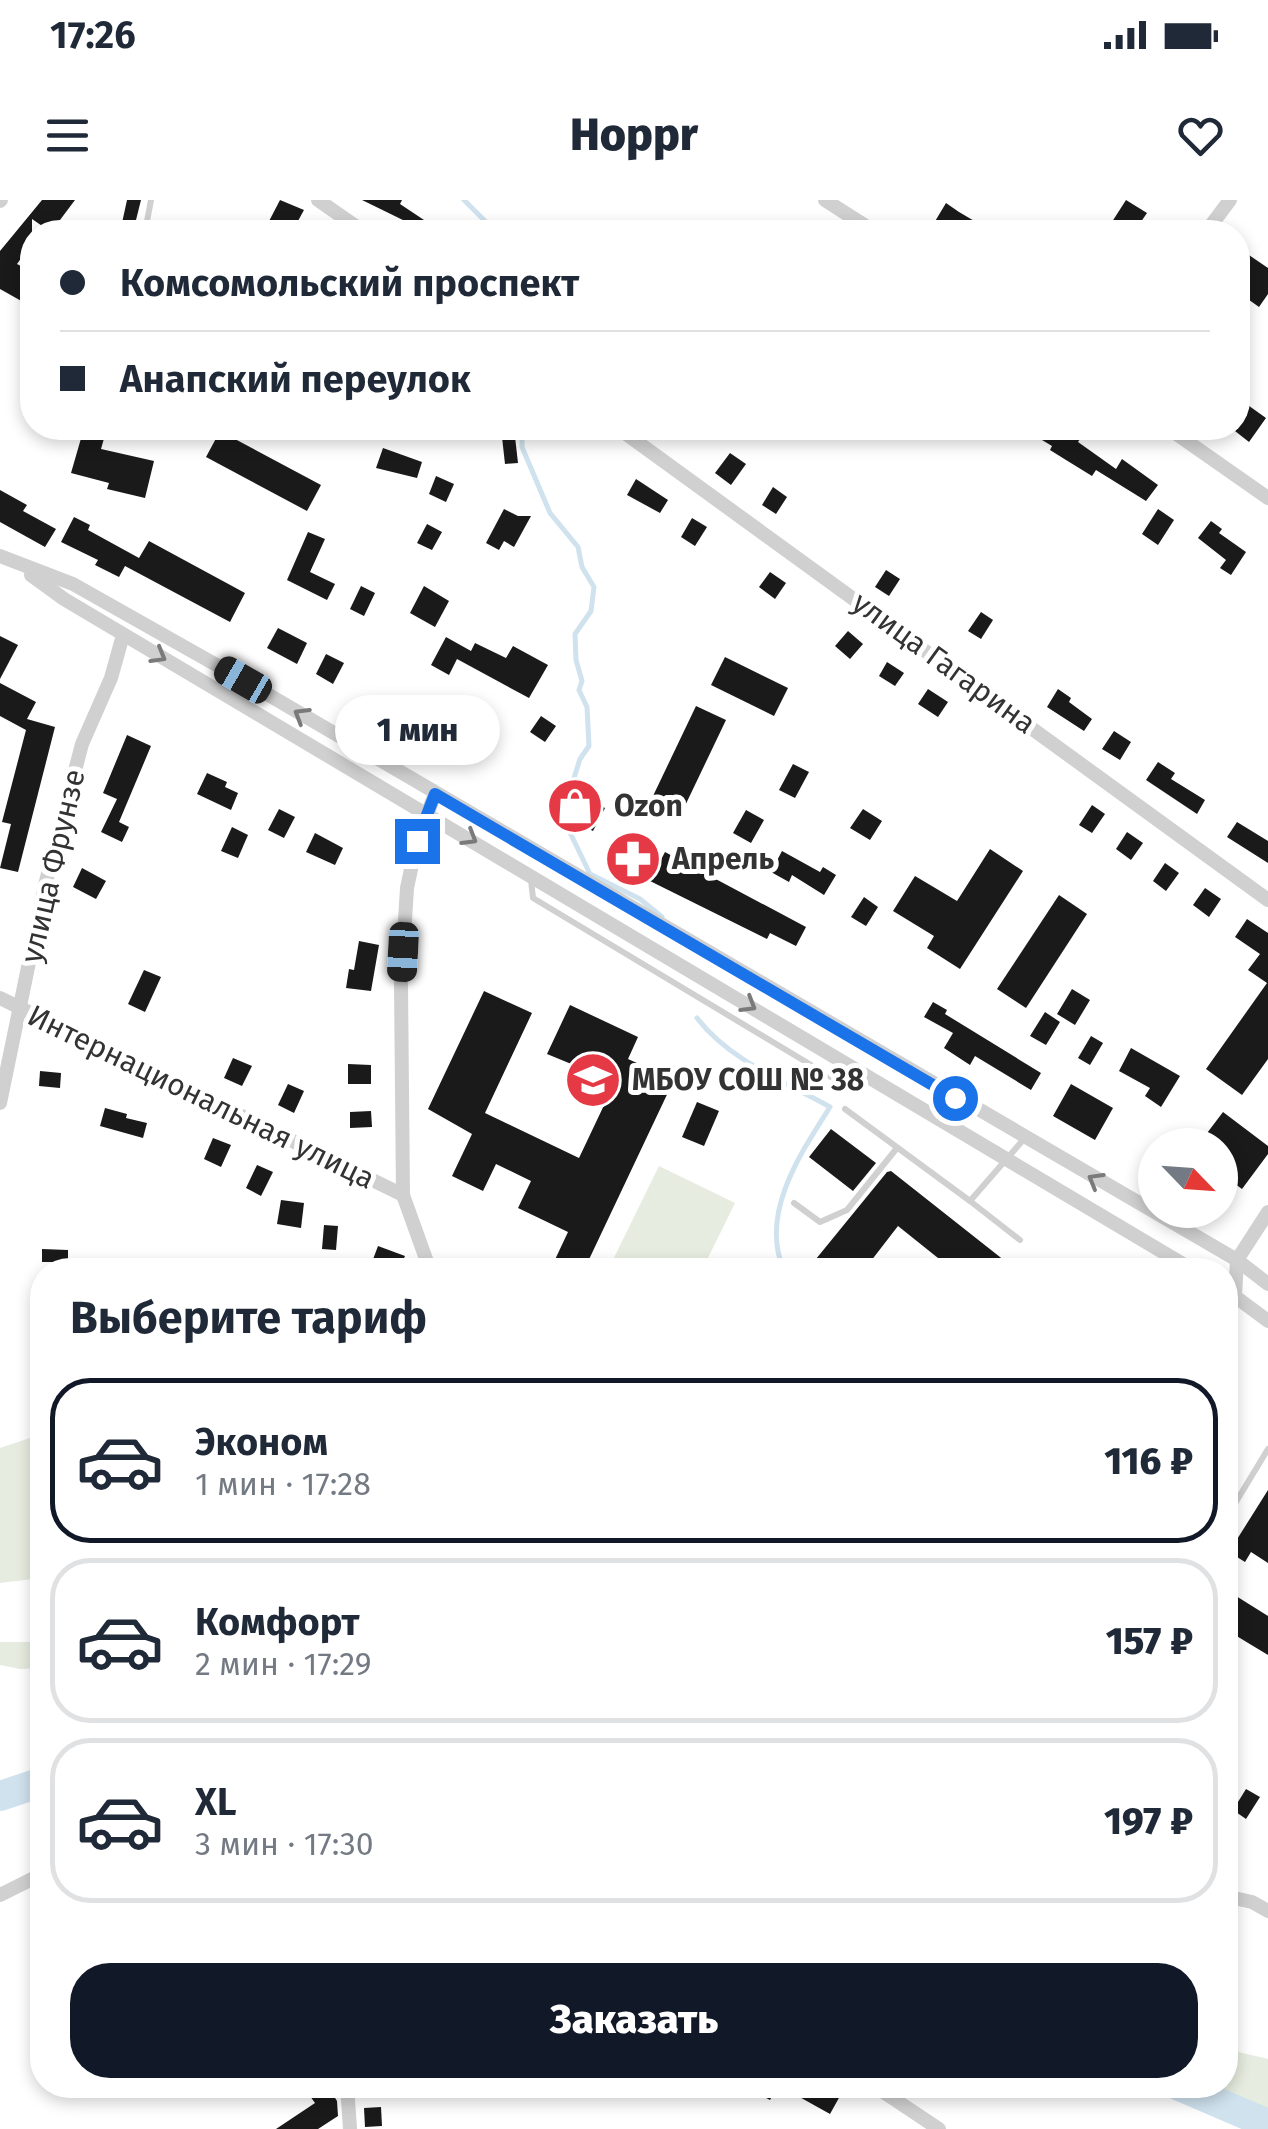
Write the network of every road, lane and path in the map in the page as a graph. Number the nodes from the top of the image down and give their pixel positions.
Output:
1 (318, 200) edge
2 (825, 200) edge
3 (347, 220) edge
4 (856, 220) edge
5 (635, 440) edge
6 (1185, 440) edge
7 (1268, 498) edge
8 (0, 556) edge
9 (18, 566) junction
10 (123, 635) junction
11 (435, 794) junction
12 (426, 812) junction
13 (1268, 900) edge
14 (0, 998) edge
15 (20, 1008) junction
16 (0, 1103) edge
17 (845, 1109) dead end
18 (1024, 1139) junction
19 (898, 1148) junction
20 (1006, 1158) junction
21 (403, 1196) junction
22 (970, 1200) junction
23 (794, 1203) dead end
24 (1268, 1212) edge
25 (1020, 1240) dead end
26 (426, 1258) edge
27 (1172, 1258) edge
28 (1232, 1258) edge
29 (1237, 1258) edge
30 (1238, 1262) edge
31 (1268, 1284) edge
32 (1238, 1299) edge
33 (1268, 1321) edge
34 (1268, 1449) edge
35 (1238, 1499) edge
36 (30, 1880) edge
37 (0, 1895) edge
38 (1238, 1899) edge
39 (1268, 1911) edge
40 (348, 2098) edge
41 (892, 2098) edge
42 (350, 2129) edge
43 (939, 2129) edge

1 - 3 street
2 - 4 street
5 - 13 street, улица Гагарина
6 - 7 street
8 - 9 street
9 - 10 street
11 -> 9 street
10 -> 12 street
10 - 15 street, улица Фрунзе
11 - 12 street
11 - 18 street
12 -> 20 street
12 - 21 street
14 - 15 street, Интернациональная улица
15 - 16 street, улица Фрунзе
15 - 21 street, Интернациональная улица
17 - 19 lane
18 - 20 lane
28 -> 18 street
19 - 22 lane
19 - 23 lane
20 - 22 lane
20 - 27 street
21 - 26 street
22 - 25 lane
24 - 29 street
30 - 31 street
32 - 33 street
34 - 35 lane
36 - 37 street
38 - 39 street
40 - 42 street
41 - 43 street

